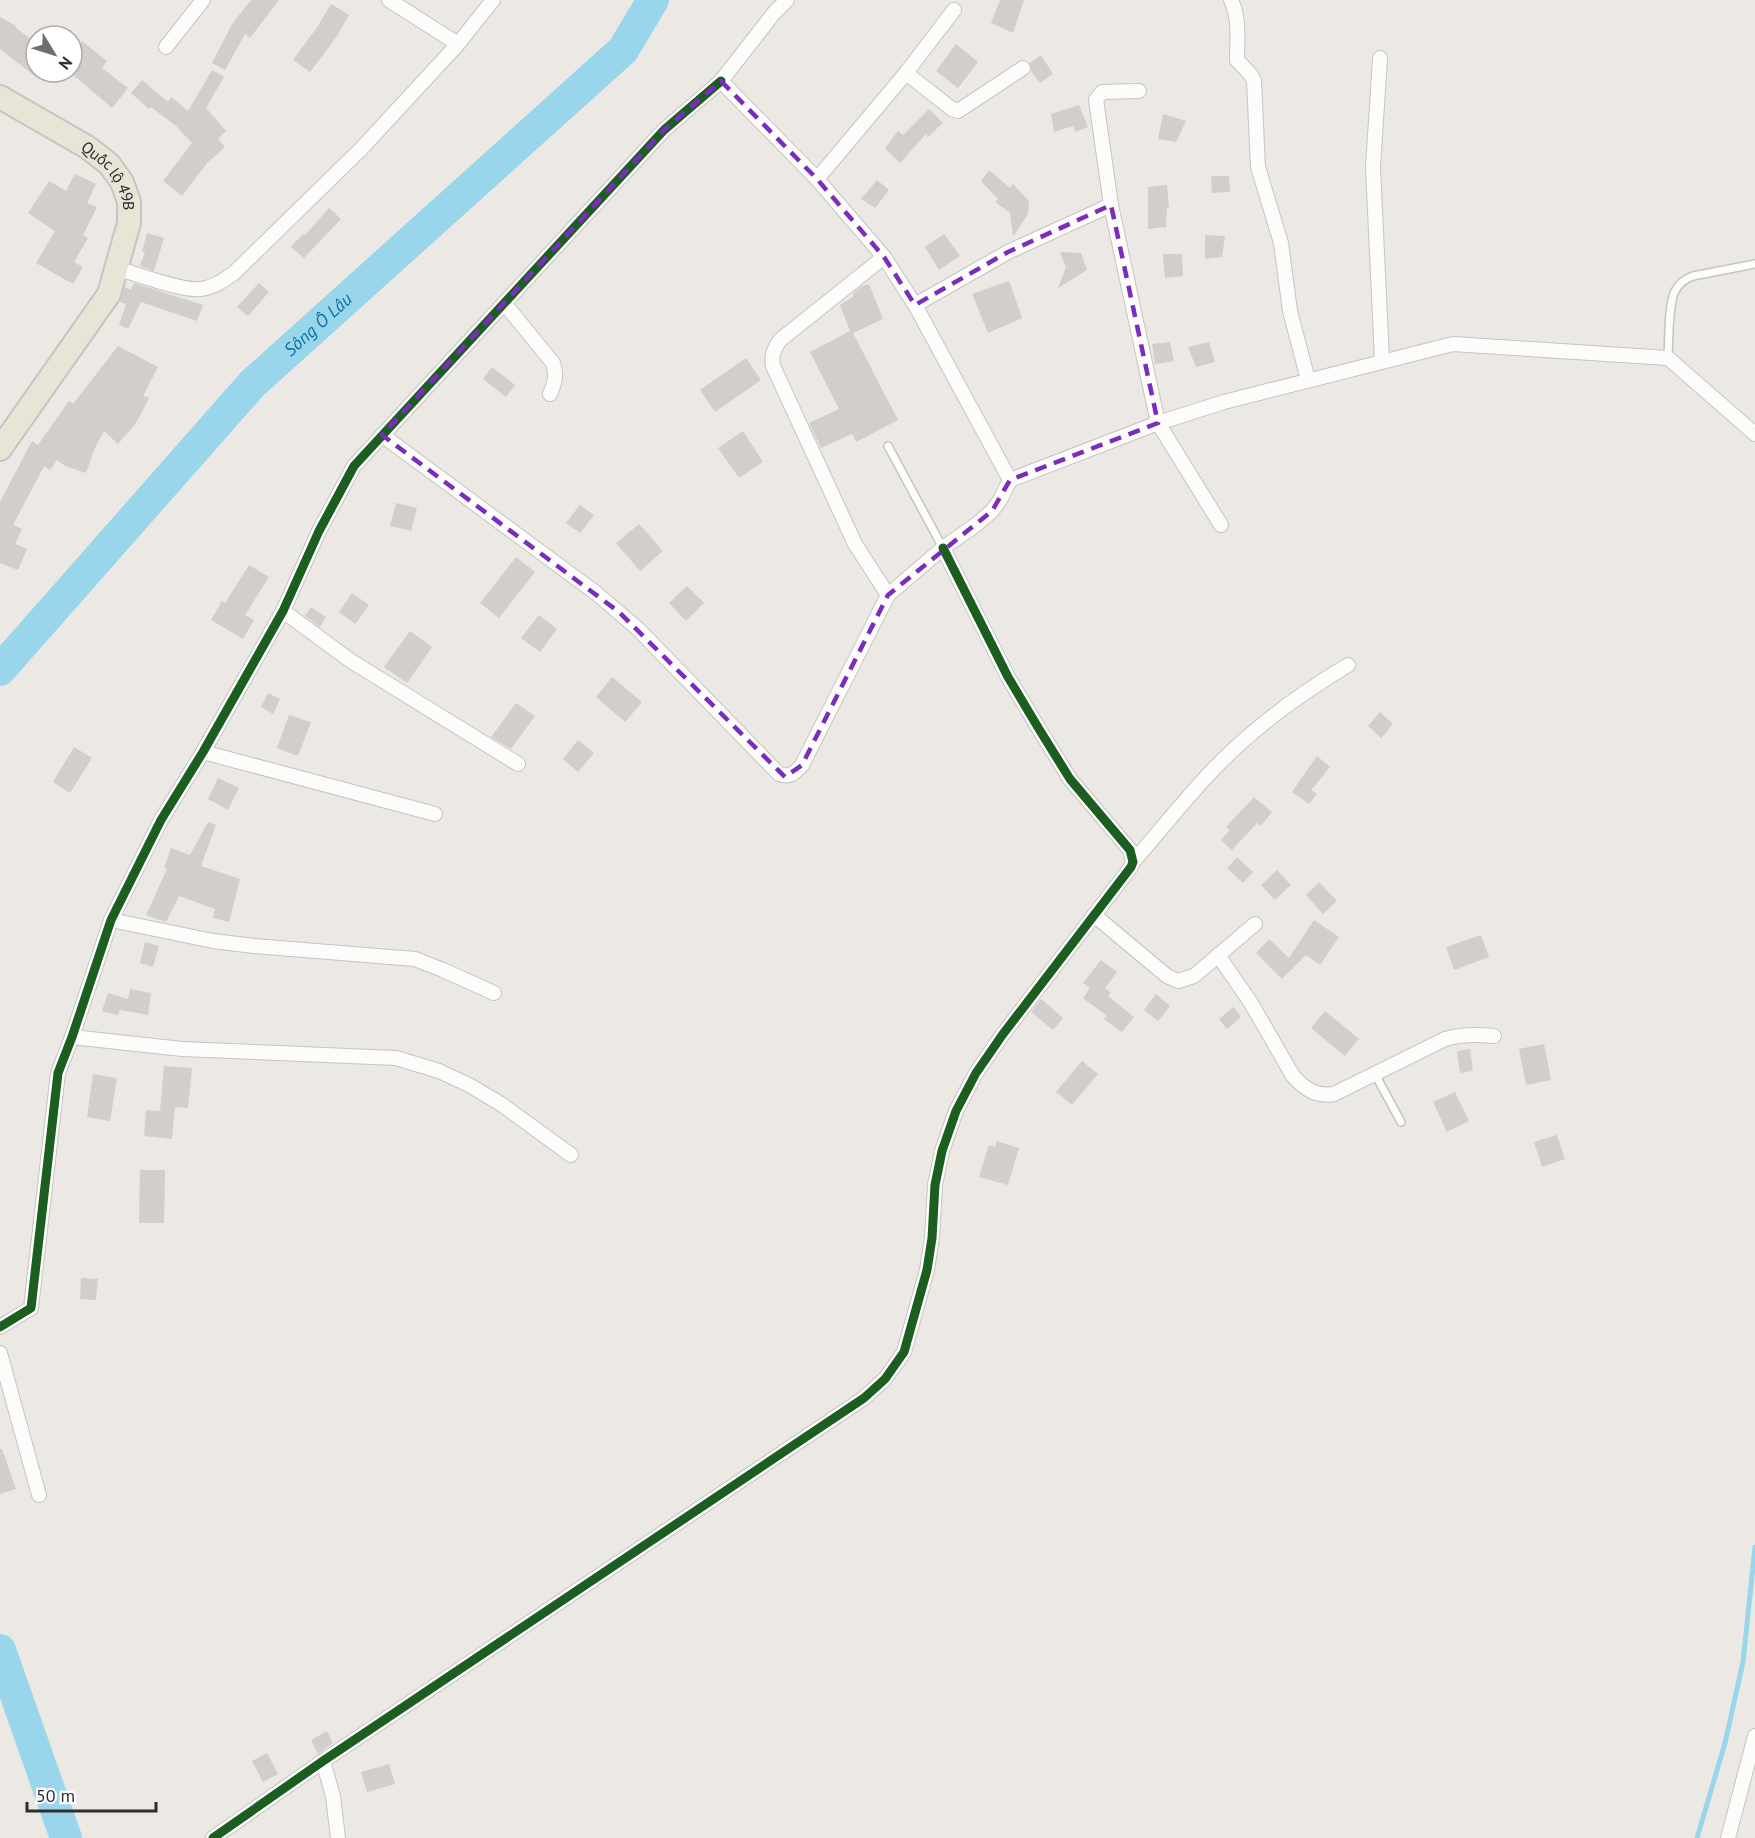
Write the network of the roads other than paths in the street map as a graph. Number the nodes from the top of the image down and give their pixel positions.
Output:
1 (203, 0) edge
2 (389, 0) edge
3 (493, 0) edge
4 (787, 0) edge
5 (1231, 0) edge
6 (954, 10) dead end
7 (458, 44) junction
8 (166, 46) dead end
9 (1380, 58) dead end
10 (1023, 68) dead end
11 (906, 73) junction
12 (721, 81) junction
13 (1139, 91) dead end
14 (0, 97) edge
15 (817, 179) junction
16 (1111, 205) junction
17 (884, 257) junction
18 (1755, 264) edge
19 (116, 268) junction
20 (504, 303) junction
21 (915, 305) junction
22 (1668, 358) junction
23 (1382, 361) junction
24 (1308, 380) junction
25 (550, 394) dead end
26 (1158, 423) junction
27 (1755, 434) edge
28 (382, 435) junction
29 (888, 446) dead end
30 (0, 449) edge
31 (1010, 480) junction
32 (1221, 525) dead end
33 (943, 548) junction
34 (888, 595) junction
35 (283, 611) junction
36 (1348, 665) dead end
37 (203, 752) junction
38 (518, 764) dead end
39 (435, 814) dead end
40 (1133, 862) junction
41 (1094, 915) junction
42 (111, 920) junction
43 (1254, 924) dead end
44 (1218, 955) junction
45 (494, 993) dead end
46 (1494, 1036) dead end
47 (72, 1038) junction
48 (1375, 1074) junction
49 (1401, 1122) dead end
50 (571, 1155) dead end
51 (0, 1327) edge
52 (0, 1353) edge
53 (39, 1495) dead end
54 (1755, 1736) edge
55 (323, 1761) junction
56 (1749, 1782) edge
57 (213, 1838) edge
58 (338, 1838) edge
59 (1728, 1838) edge

1 - 8 street
2 - 7 street
3 - 7 street
4 - 12 street
5 - 24 street
6 - 11 street
7 - 19 street
9 - 23 street
10 - 11 street
11 - 15 street
12 - 15 street
12 - 20 street
13 - 16 street
14 - 19 main road, Quốc lộ 49B
15 - 17 street
16 - 21 street
16 - 26 street
17 - 21 street
17 - 34 street
18 - 22 lane
19 - 30 main road, Quốc lộ 49B
20 - 25 street
20 - 28 street
21 - 31 street
22 - 23 street
22 - 27 street
23 - 24 street
24 - 26 street
26 - 31 street
26 - 32 street
28 - 34 street
28 - 35 street
29 - 33 lane
31 - 33 street
33 - 34 street
33 - 40 street
35 - 37 street
35 - 38 street
36 - 40 street
37 - 39 street
37 - 42 street
40 - 41 street
41 - 44 street
41 - 55 street
42 - 45 street
42 - 47 street
43 - 44 street
44 - 48 street
46 - 48 street
47 - 50 street
47 - 51 street
48 - 49 lane
52 - 53 street
54 - 56 street
55 - 57 street
55 - 58 street
56 - 59 street

